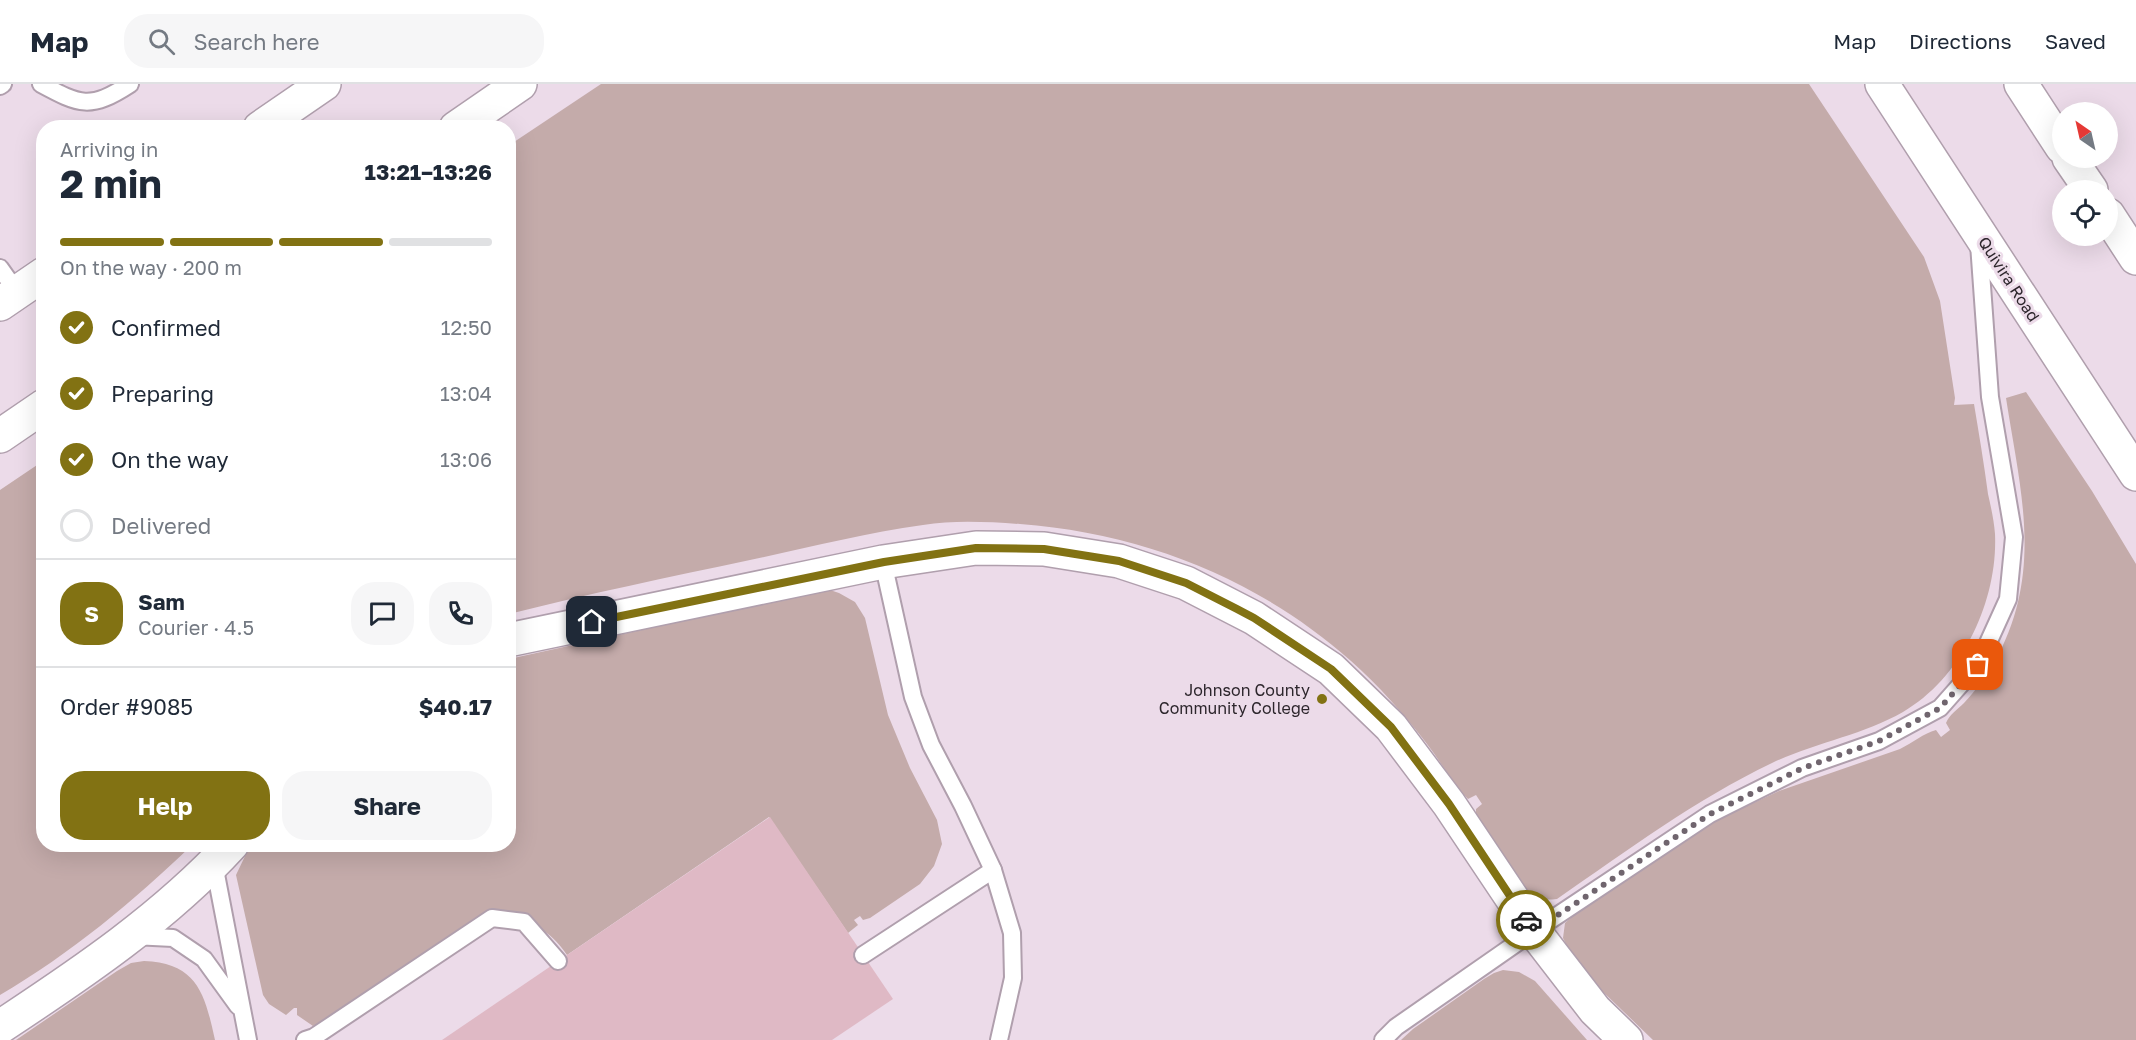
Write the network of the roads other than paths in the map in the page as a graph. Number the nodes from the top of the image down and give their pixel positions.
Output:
1 (41, 84) edge
2 (130, 84) edge
3 (324, 84) edge
4 (520, 84) edge
5 (1882, 84) edge
6 (2021, 84) edge
7 (272, 120) edge
8 (468, 120) edge
9 (2052, 132) edge
10 (2118, 230) edge
11 (1978, 232) junction
12 (2136, 258) edge
13 (36, 277) edge
14 (6, 288) edge
15 (36, 411) edge
16 (0, 436) edge
17 (2136, 474) edge
18 (884, 562) junction
19 (516, 638) edge
20 (223, 854) edge
21 (993, 870) junction
22 (1534, 931) junction
23 (132, 936) junction
24 (863, 956) dead end
25 (558, 961) dead end
26 (241, 1009) junction
27 (0, 1027) edge
28 (248, 1040) edge
29 (305, 1040) edge
30 (999, 1040) edge
31 (1383, 1040) edge
32 (1626, 1040) edge

1 - 2 lane
3 - 7 street
4 - 8 street
5 - 11 street, Quivira Road
6 - 9 street
10 - 12 street
11 - 17 street, Quivira Road
11 - 22 lane
13 - 14 street
15 - 16 street
18 - 19 street
18 - 21 lane
18 - 22 street
20 - 23 street
20 - 26 lane
21 - 24 lane
21 - 30 lane
22 - 31 lane
22 - 32 street
23 - 26 lane
23 - 27 street
25 - 29 lane
26 - 28 lane

